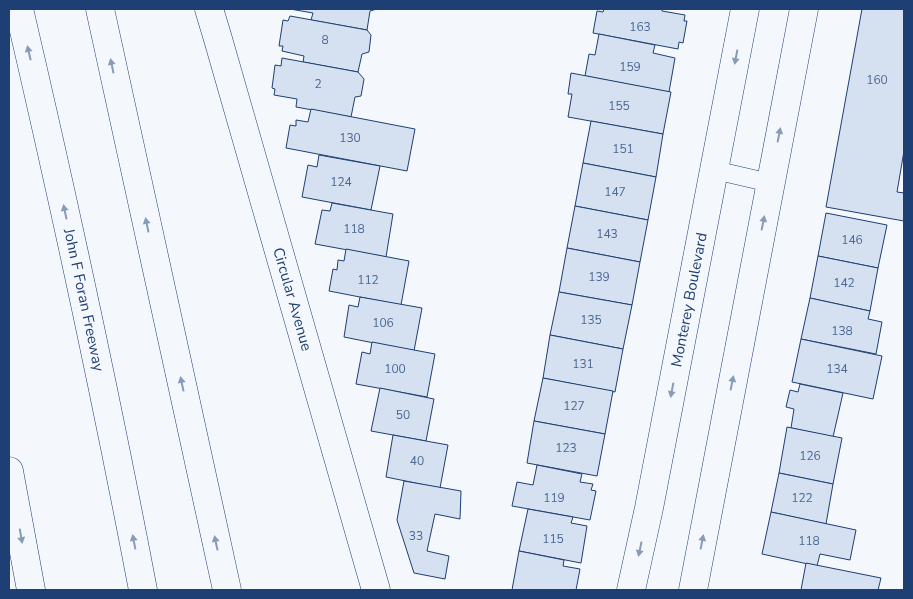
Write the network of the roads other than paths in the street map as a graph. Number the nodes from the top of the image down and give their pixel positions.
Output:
1 (19, 9) edge
2 (100, 9) edge
3 (209, 9) edge
4 (745, 9) edge
5 (804, 9) edge
6 (714, 170) junction
7 (770, 183) junction
8 (9, 471) edge
9 (31, 590) edge
10 (143, 590) edge
11 (227, 590) edge
12 (376, 590) edge
13 (631, 590) edge
14 (693, 590) edge

10 -> 1 main road, John F Foran Freeway
11 -> 2 main road
3 - 12 main road, Circular Avenue
4 -> 6 main road, Monterey Boulevard
7 -> 5 main road
6 - 7 lane
6 -> 13 main road, Monterey Boulevard
14 -> 7 main road
8 -> 9 main road

